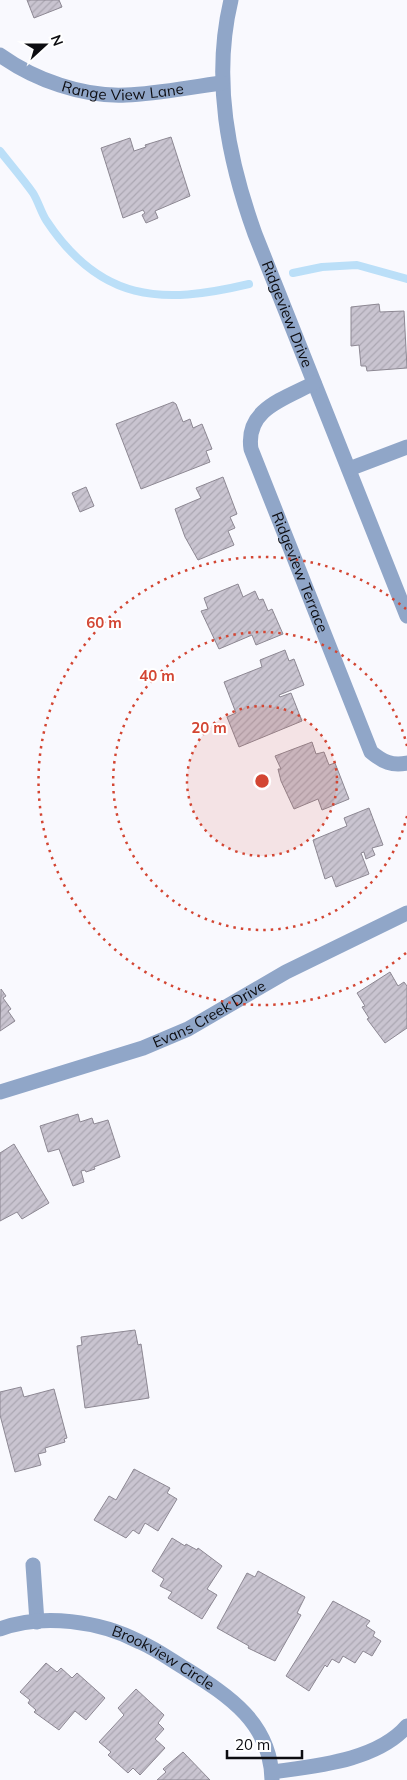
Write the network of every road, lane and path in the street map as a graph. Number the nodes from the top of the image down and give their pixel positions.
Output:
1 (231, 0) edge
2 (0, 55) edge
3 (222, 83) junction
4 (314, 383) junction
5 (407, 447) edge
6 (349, 469) junction
7 (407, 616) edge
8 (407, 763) edge
9 (407, 913) edge
10 (0, 1092) edge
11 (33, 1565) dead end
12 (37, 1622) junction
13 (0, 1629) edge
14 (407, 1726) edge
15 (272, 1776) edge

1 - 3 street, Ridgeview Drive
2 - 3 street, Range View Lane
3 - 4 street, Ridgeview Drive
4 - 6 street, Ridgeview Drive
4 - 8 street, Ridgeview Terrace
5 - 6 street
6 - 7 street, Ridgeview Drive
9 - 10 street, Evans Creek Drive
11 - 12 street
12 - 13 street, Brookview Circle
12 - 15 street, Brookview Circle
14 - 15 street

